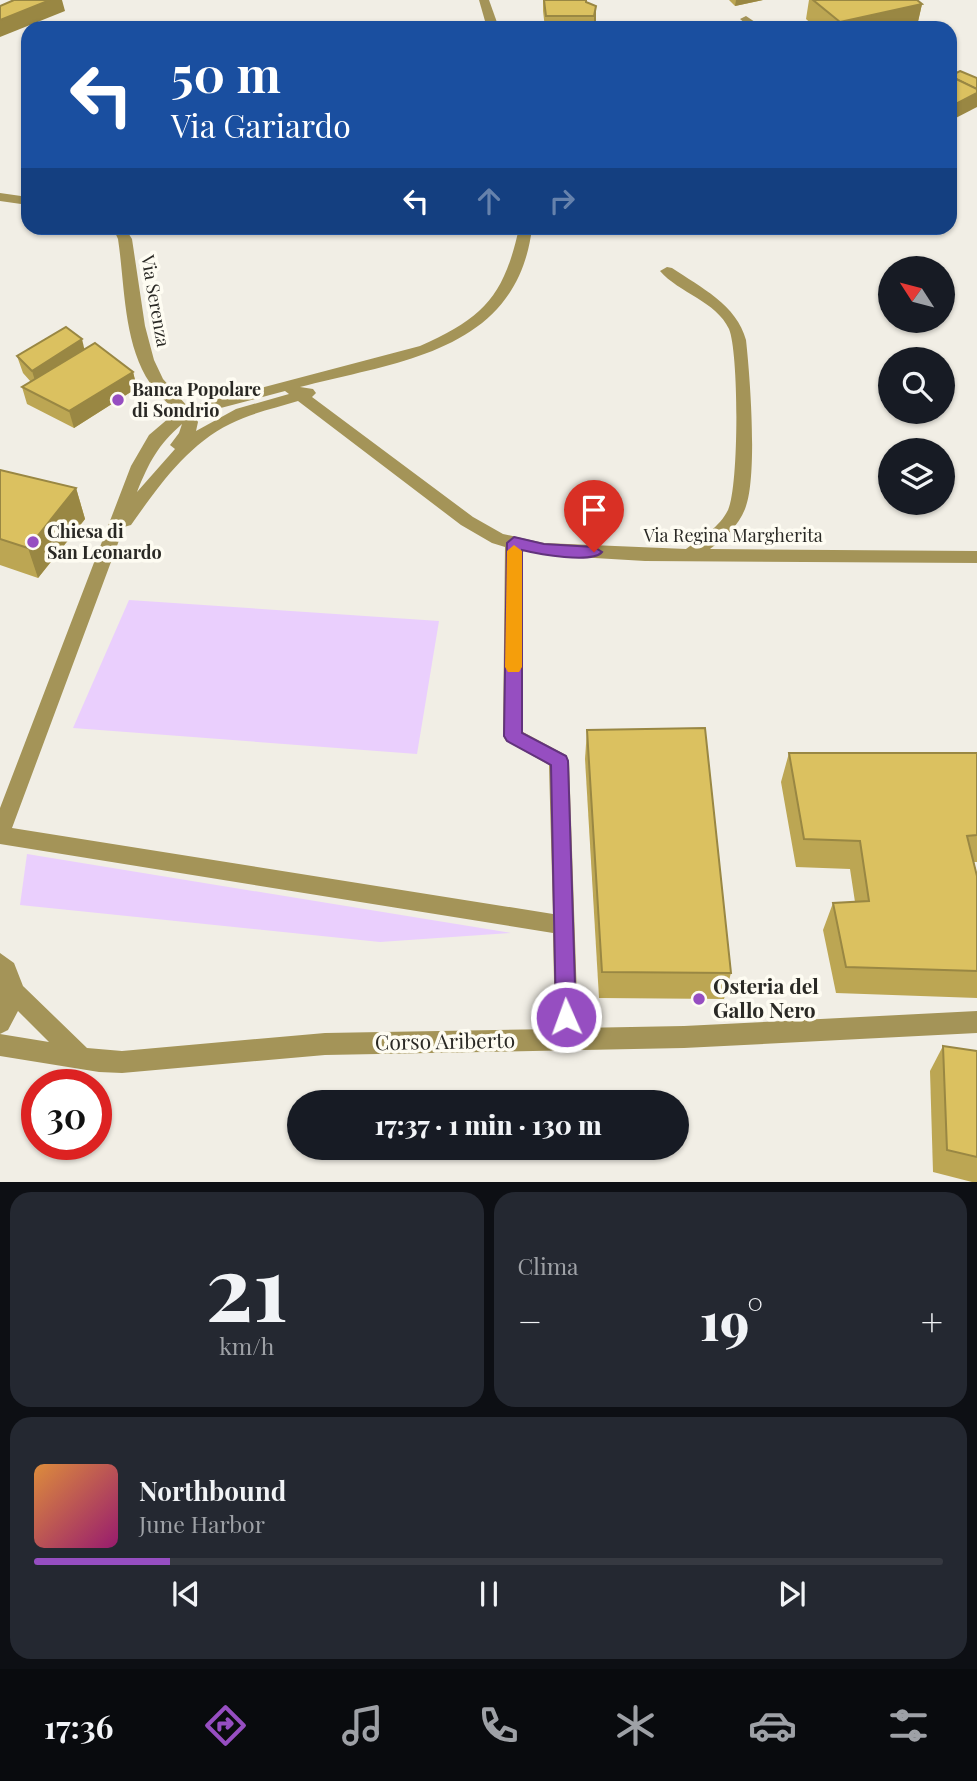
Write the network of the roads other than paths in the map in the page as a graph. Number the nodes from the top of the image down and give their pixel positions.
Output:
1 (484, 0) edge
2 (747, 19) dead end
3 (490, 21) edge
4 (749, 21) edge
5 (0, 197) edge
6 (21, 200) edge
7 (123, 235) edge
8 (524, 235) edge
9 (667, 271) dead end
10 (295, 391) junction
11 (184, 413) junction
12 (142, 498) junction
13 (113, 537) junction
14 (514, 543) junction
15 (688, 556) junction
16 (977, 557) edge
17 (0, 835) edge
18 (562, 925) junction
19 (0, 963) edge
20 (13, 992) junction
21 (977, 1022) edge
22 (0, 1023) edge
23 (567, 1040) junction
24 (0, 1045) edge
25 (81, 1058) junction

1 - 3 street
2 - 4 street
5 - 6 street
7 - 11 street, Via Serenza
8 - 10 street
9 - 15 street
10 - 11 street
10 - 12 street
10 - 14 street, Via Regina Margherita
11 - 12 street
11 - 13 street
12 - 13 street
13 - 17 street
14 - 15 street, Via Regina Margherita
14 - 18 street
15 - 16 street, Via Regina Margherita
17 - 18 street
18 - 23 street
19 - 20 street
20 - 22 street
20 - 25 street
21 - 23 street, Corso Ariberto
23 - 25 street, Corso Ariberto
24 - 25 street, Corso Ariberto

